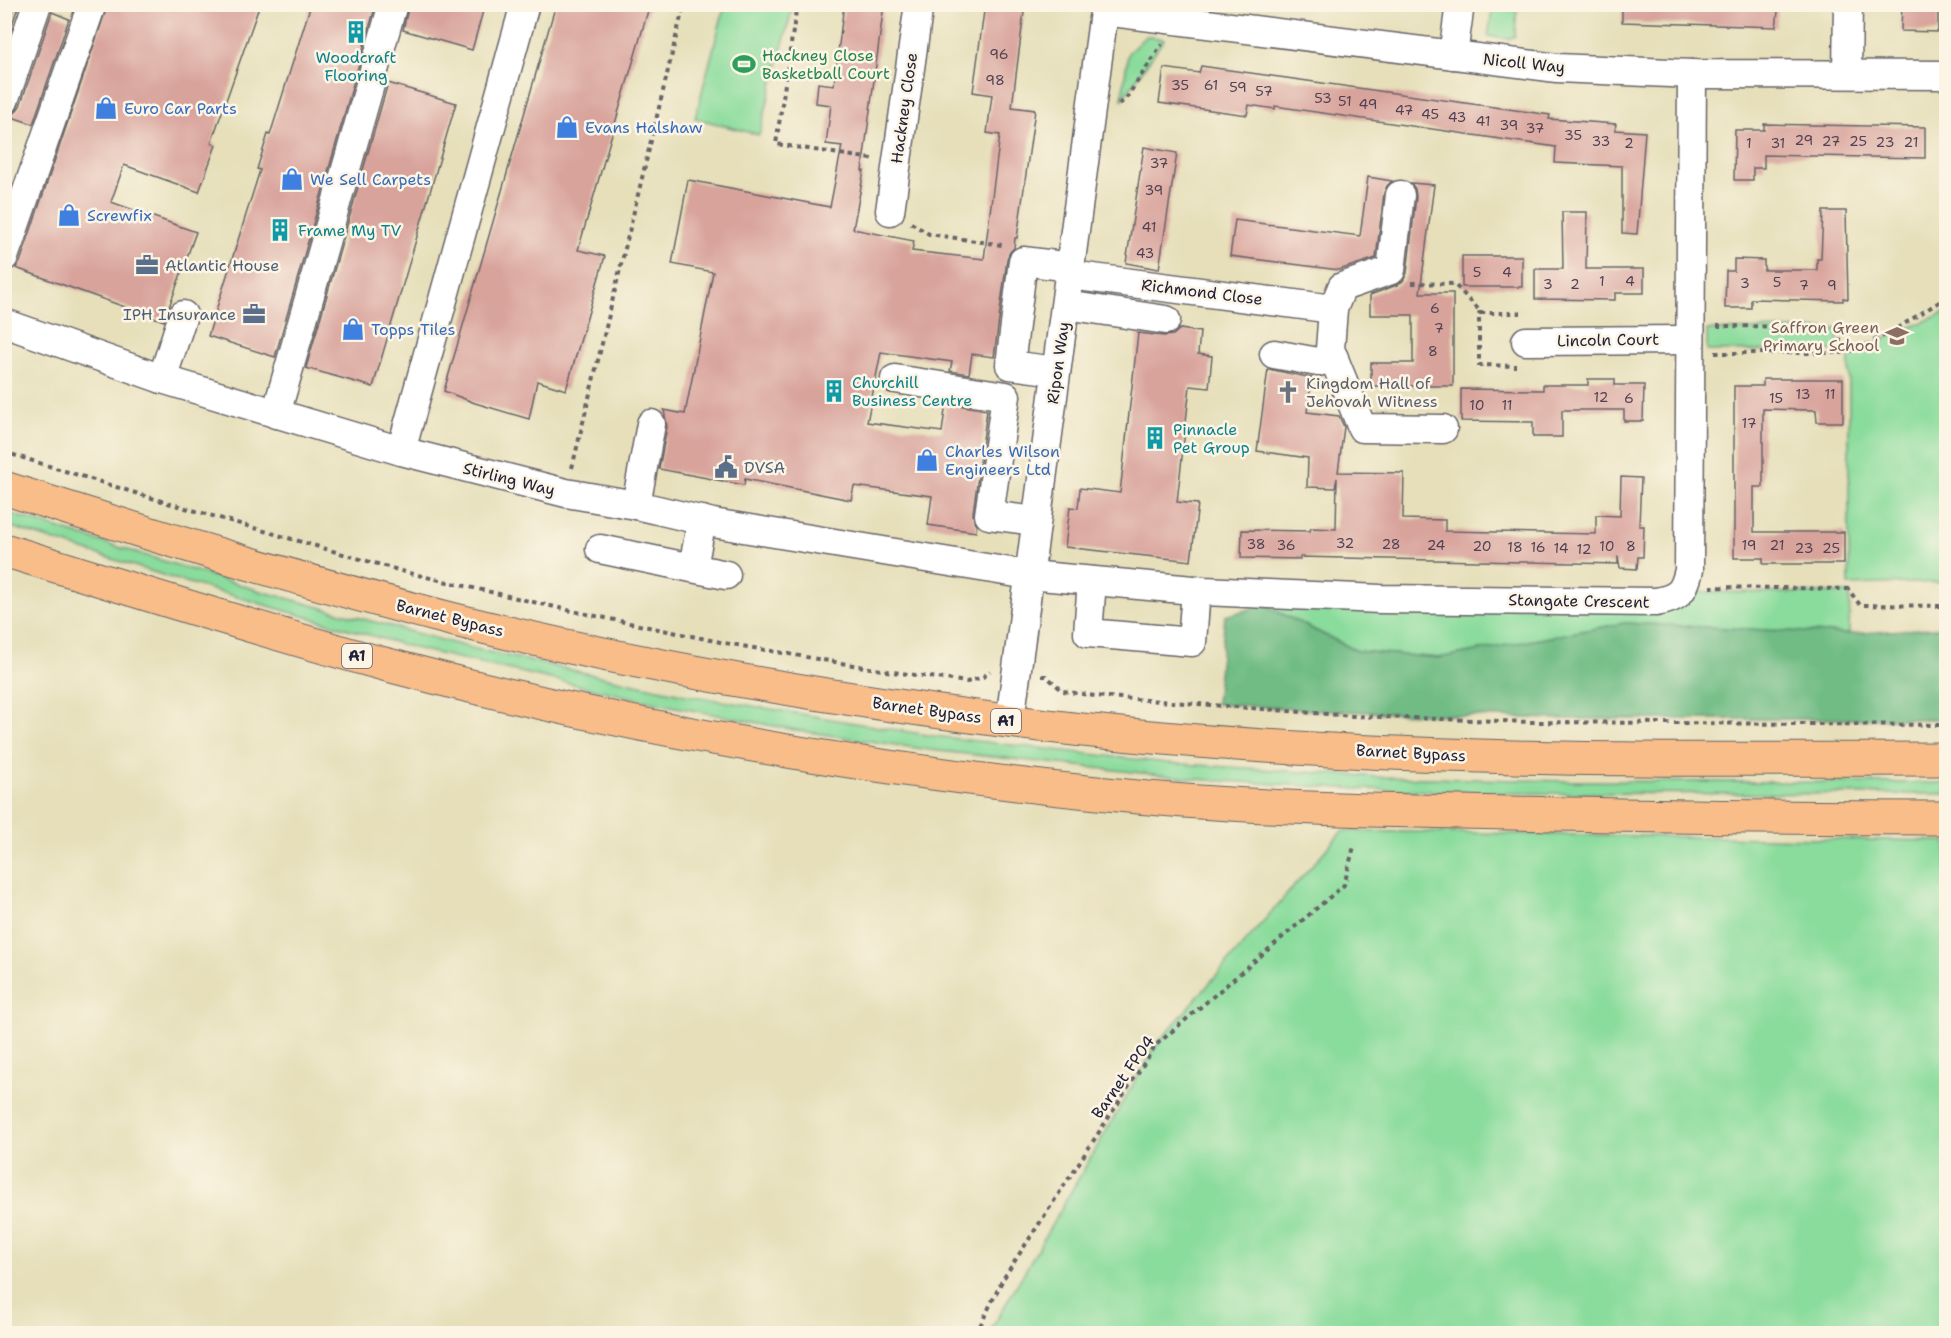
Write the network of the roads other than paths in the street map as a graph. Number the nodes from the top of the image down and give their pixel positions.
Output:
1 (37, 4) edge
2 (92, 4) edge
3 (393, 4) edge
4 (525, 4) edge
5 (919, 4) edge
6 (1460, 4) edge
7 (1848, 4) edge
8 (1104, 8) edge
9 (1453, 55) junction
10 (1847, 73) junction
11 (1692, 75) junction
12 (1947, 75) edge
13 (4, 101) edge
14 (1400, 195) dead end
15 (890, 211) road end
16 (4, 257) edge
17 (1071, 271) junction
18 (1066, 305) junction
19 (1333, 309) junction
20 (183, 315) dead end
21 (1166, 320) dead end
22 (4, 323) edge
23 (1689, 340) junction
24 (1526, 341) road end
25 (1274, 354) dead end
26 (1334, 358) junction
27 (1056, 371) junction
28 (162, 379) junction
29 (895, 379) dead end
30 (276, 414) junction
31 (651, 424) dead end
32 (1443, 429) dead end
33 (401, 450) junction
34 (4, 488) edge
35 (636, 505) junction
36 (702, 520) junction
37 (1036, 521) junction
38 (600, 549) dead end
39 (4, 550) edge
40 (693, 567) junction
41 (726, 575) dead end
42 (1029, 575) junction
43 (1092, 581) junction
44 (1196, 590) junction
45 (1010, 722) junction
46 (1947, 759) edge
47 (1947, 818) edge

1 - 13 street
2 - 16 street
3 - 30 street
4 - 33 street
5 - 15 street, Hackney Close
6 - 9 street
7 - 10 street
8 - 9 street, Nicoll Way
8 - 17 street, Ripon Way
9 - 11 street, Nicoll Way
10 - 11 street, Nicoll Way
10 - 12 street, Nicoll Way
11 - 23 street
14 - 19 street
17 - 18 street, Ripon Way
17 - 19 street, Richmond Close
17 - 27 street, Richmond Close
18 - 21 street
18 - 27 street, Ripon Way
19 - 26 street
20 - 28 street
22 - 28 street, Stirling Way
23 - 24 street, Lincoln Court
23 - 44 street, Stangate Crescent
25 - 26 street
26 - 32 street
27 - 37 street, Ripon Way
28 - 30 street, Stirling Way
29 - 37 street
30 - 33 street, Stirling Way
31 - 35 street
33 - 35 street, Stirling Way
34 - 45 highway, Barnet Bypass / A1
35 - 36 street, Stirling Way
36 - 40 street
36 - 42 street, Stirling Way
37 - 42 street, Ripon Way
38 - 40 street
39 - 47 highway, A1
40 - 41 street
42 - 43 street, Stangate Crescent
42 - 45 street, Ripon Way
43 - 44 street, Stangate Crescent
43 - 44 street
45 - 46 highway, Barnet Bypass / A1

